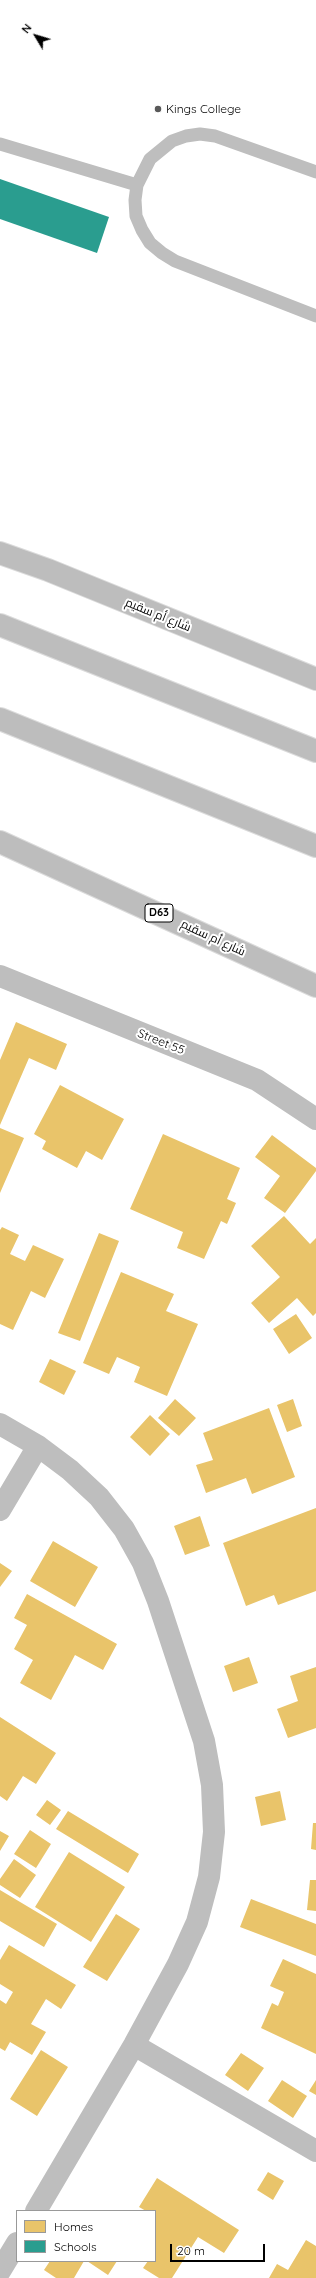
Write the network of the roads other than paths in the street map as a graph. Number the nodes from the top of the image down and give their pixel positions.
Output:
1 (0, 144) edge
2 (316, 172) edge
3 (137, 185) junction
4 (316, 316) edge
5 (0, 553) edge
6 (0, 625) edge
7 (316, 679) edge
8 (0, 719) edge
9 (316, 751) edge
10 (0, 842) edge
11 (316, 846) edge
12 (0, 976) edge
13 (316, 986) edge
14 (316, 1119) edge
15 (0, 1424) edge
16 (38, 1446) junction
17 (0, 1510) edge
18 (134, 2045) junction
19 (316, 2150) edge
20 (37, 2210) edge
21 (16, 2244) edge
22 (0, 2271) edge

1 - 3 lane
2 - 3 lane
3 - 4 lane
5 - 7 main road, شارع أم سقيم
6 - 9 main road
8 - 11 main road
10 - 13 main road, شارع أم سقيم / D63
12 - 14 street, Street 55
15 - 16 street
16 - 17 street
16 - 18 street
18 - 19 street
18 - 20 street
21 - 22 street

